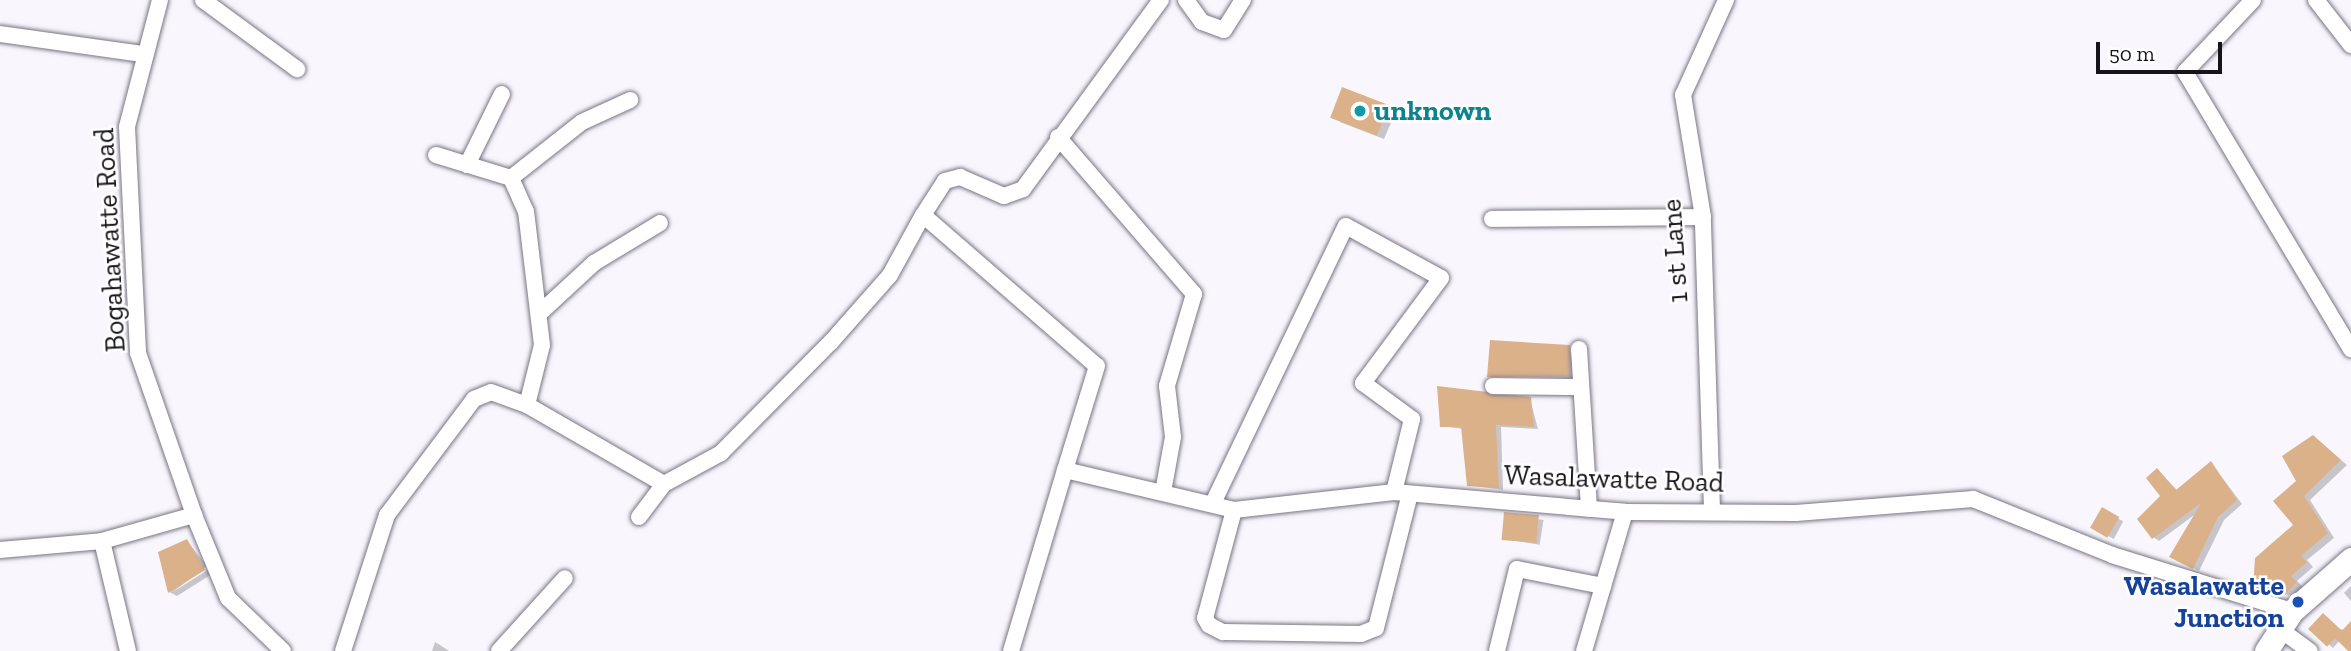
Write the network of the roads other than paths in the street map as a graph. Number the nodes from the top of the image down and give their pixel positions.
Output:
1 (160, 0) edge
2 (203, 0) edge
3 (1161, 0) edge
4 (1186, 0) edge
5 (1243, 0) edge
6 (1726, 0) edge
7 (2253, 0) edge
8 (2316, 0) edge
9 (0, 34) edge
10 (2351, 45) edge
11 (142, 54) junction
12 (297, 69) dead end
13 (502, 94) dead end
14 (630, 100) dead end
15 (1058, 137) junction
16 (436, 155) dead end
17 (467, 164) junction
18 (511, 178) junction
19 (923, 215) junction
20 (1703, 217) junction
21 (1492, 219) dead end
22 (660, 223) dead end
23 (542, 311) junction
24 (1579, 349) dead end
25 (2351, 349) edge
26 (1493, 386) dead end
27 (1581, 387) junction
28 (527, 405) junction
29 (1065, 470) junction
30 (664, 484) junction
31 (1163, 492) junction
32 (1402, 493) junction
33 (1213, 503) junction
34 (1589, 509) junction
35 (1234, 510) junction
36 (1712, 510) junction
37 (1625, 512) junction
38 (194, 515) junction
39 (639, 517) dead end
40 (102, 541) junction
41 (0, 550) edge
42 (2351, 559) edge
43 (565, 578) dead end
44 (1603, 586) junction
45 (2285, 620) junction
46 (128, 651) edge
47 (283, 651) edge
48 (343, 651) edge
49 (499, 651) edge
50 (1011, 651) edge
51 (1497, 651) edge
52 (1584, 651) edge
53 (2266, 651) edge
54 (2310, 651) edge

1 - 11 street, Bogahawatte Road
2 - 12 street
3 - 15 street
4 - 5 street
6 - 20 street, 1 st Lane
7 - 25 street
8 - 10 street
9 - 11 street
11 - 38 street, Bogahawatte Road
13 - 17 street
14 - 18 street
15 - 19 street
15 - 31 street
16 - 17 street
17 - 18 street
18 - 23 street
19 - 29 street
19 - 30 street
20 - 21 street
20 - 36 street, 1 st Lane
22 - 23 street
23 - 28 street
24 - 27 street
26 - 27 street
27 - 34 street
28 - 30 street
28 - 48 street
29 - 31 street, Wasalawatte Road
29 - 50 street
30 - 39 street
31 - 33 street, Wasalawatte Road
32 - 33 street
32 - 34 street, Wasalawatte Road
32 - 35 street, Wasalawatte Road
32 - 35 street
33 - 35 street, Wasalawatte Road
34 - 37 street, Wasalawatte Road
36 - 37 street, Wasalawatte Road
36 - 45 street, Wasalawatte Road
37 - 44 street
38 - 40 street
38 - 47 street
40 - 41 street
40 - 46 street
42 - 45 main road
43 - 49 street
44 - 51 street
44 - 52 street
45 - 53 main road
45 - 54 street, Wasalawatte Road

